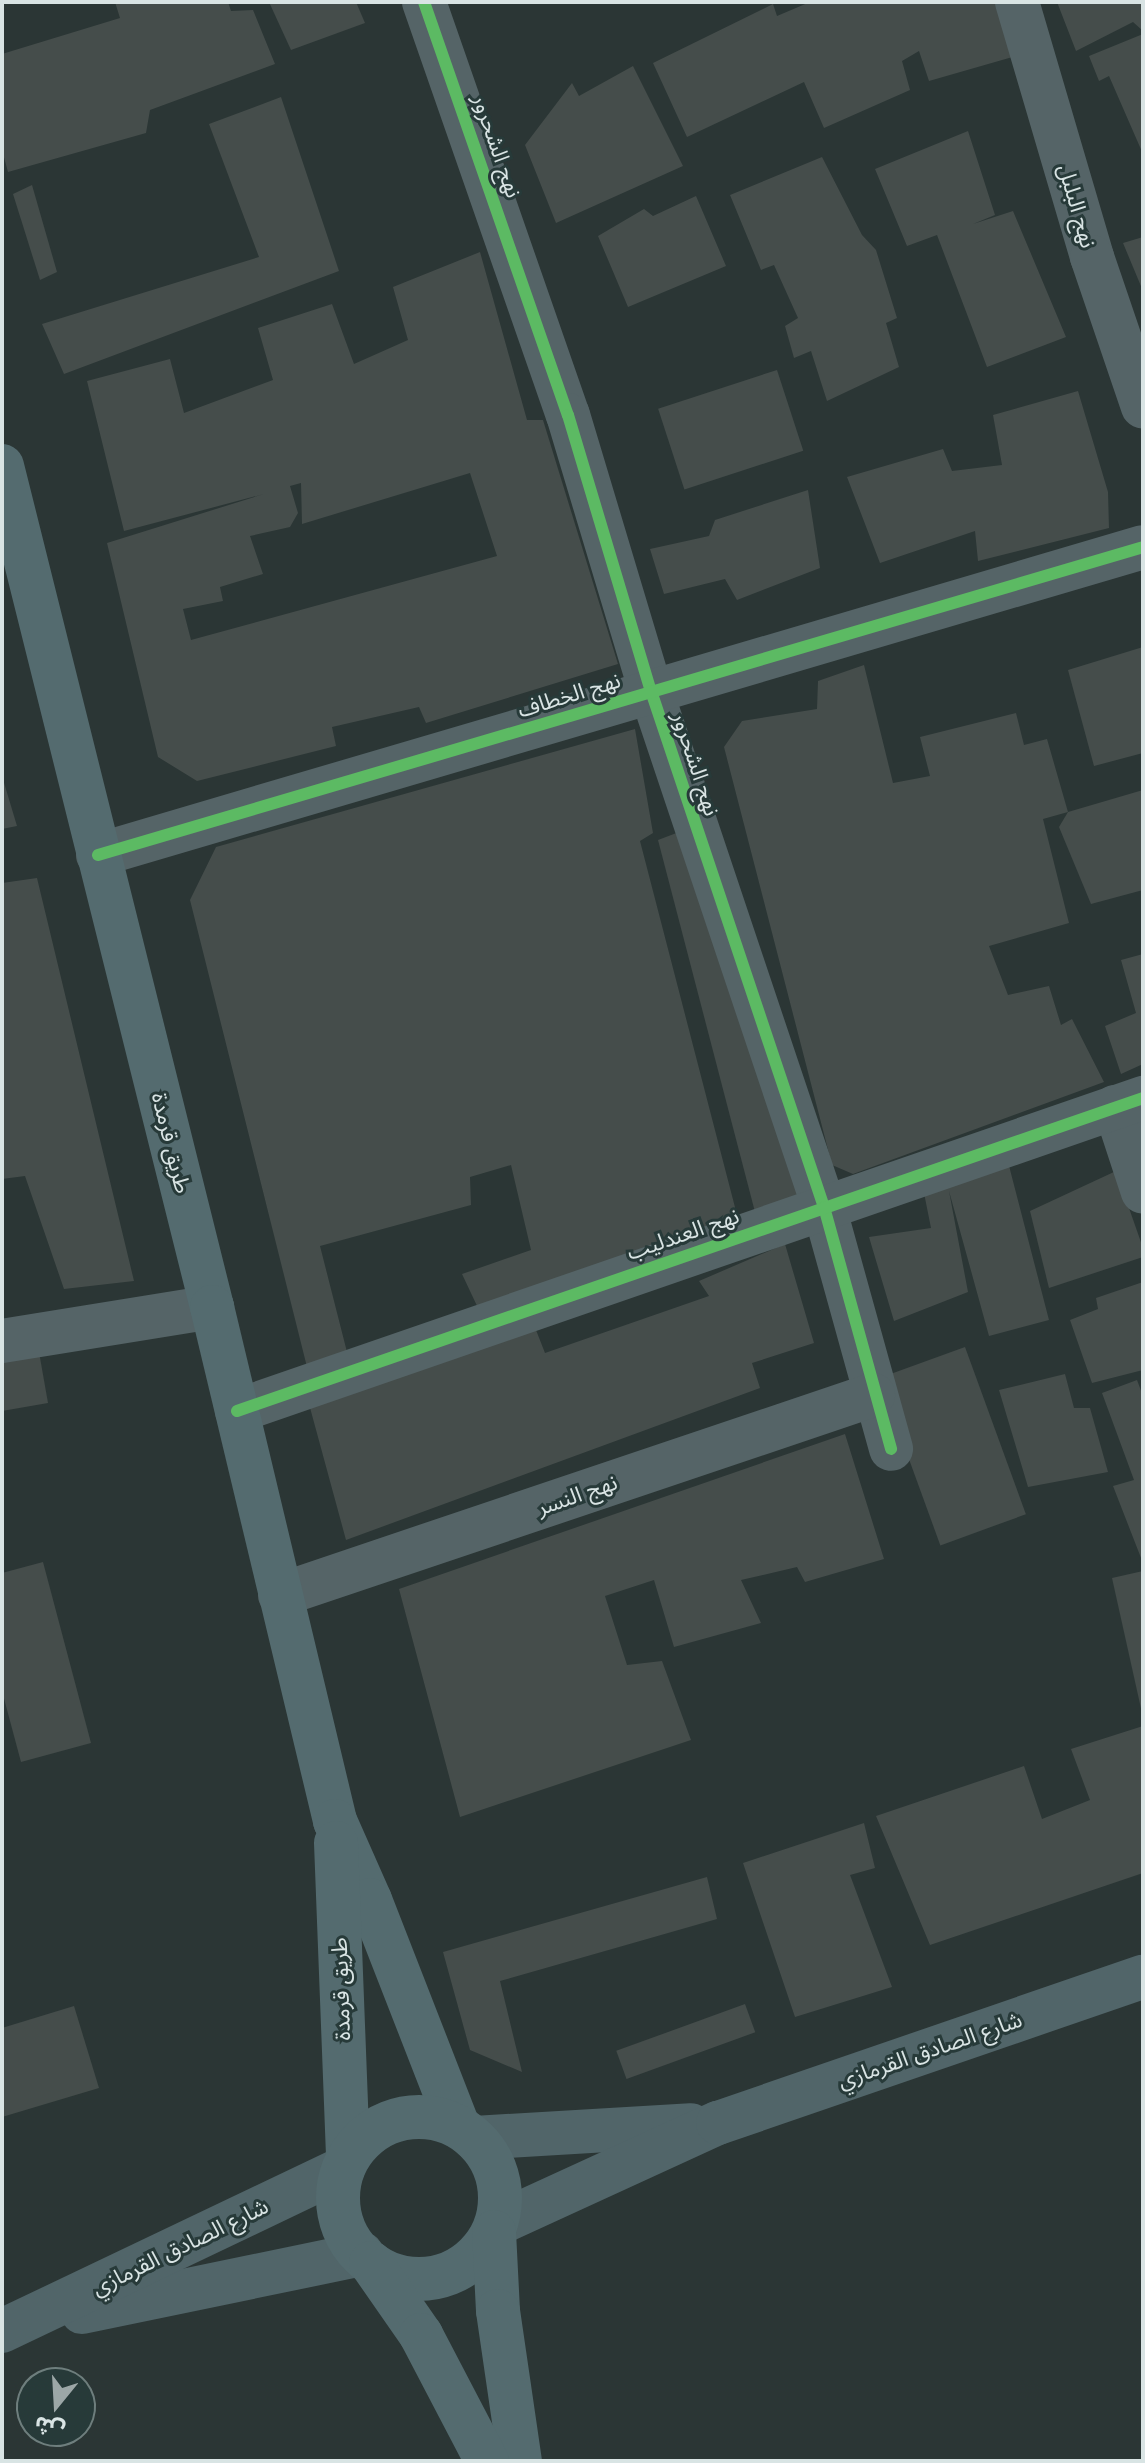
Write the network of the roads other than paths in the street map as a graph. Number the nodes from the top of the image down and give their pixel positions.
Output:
1 (424, 2) edge
2 (1017, 2) edge
3 (1143, 407) edge
4 (2, 466) edge
5 (1143, 547) edge
6 (651, 691) junction
7 (98, 855) junction
8 (1129, 1103) edge
9 (1143, 1192) edge
10 (824, 1207) junction
11 (212, 1307) junction
12 (2, 1341) edge
13 (873, 1395) junction
14 (237, 1411) junction
15 (891, 1449) dead end
16 (280, 1595) junction
17 (335, 1821) junction
18 (1143, 1977) edge
19 (718, 2123) junction
20 (466, 2132) junction
21 (346, 2162) junction
22 (496, 2228) junction
23 (366, 2259) junction
24 (10, 2328) edge
25 (487, 2461) edge
26 (520, 2461) edge

1 - 6 street, نهج الشحرور
2 - 3 street, نهج البلبل
4 - 7 main road, طريق قرمدة
5 - 6 street, نهج الخطاف
6 - 7 street, نهج الخطاف
6 - 10 street, نهج الشحرور
7 - 11 main road, طريق قرمدة
8 - 9 street
8 - 10 street, نهج العندليب
10 - 13 street, نهج الشحرور
10 - 14 street, نهج العندليب
11 - 12 street
11 - 14 main road, طريق قرمدة
13 - 15 street, نهج الشحرور
13 - 16 street, نهج النسر
14 - 16 main road, طريق قرمدة
16 - 17 main road, طريق قرمدة
17 - 20 main road, طريق قرمدة
17 - 21 main road, طريق قرمدة
18 - 19 main road, شارع الصادق القرمازي
19 - 20 main road, شارع الصادق القرمازي
19 - 22 main road, شارع الصادق القرمازي
20 - 21 main road
20 - 22 main road
21 - 23 main road
21 - 24 main road, شارع الصادق القرمازي
22 - 23 main road
22 - 26 main road
23 - 24 main road, شارع الصادق القرمازي
23 - 25 main road

